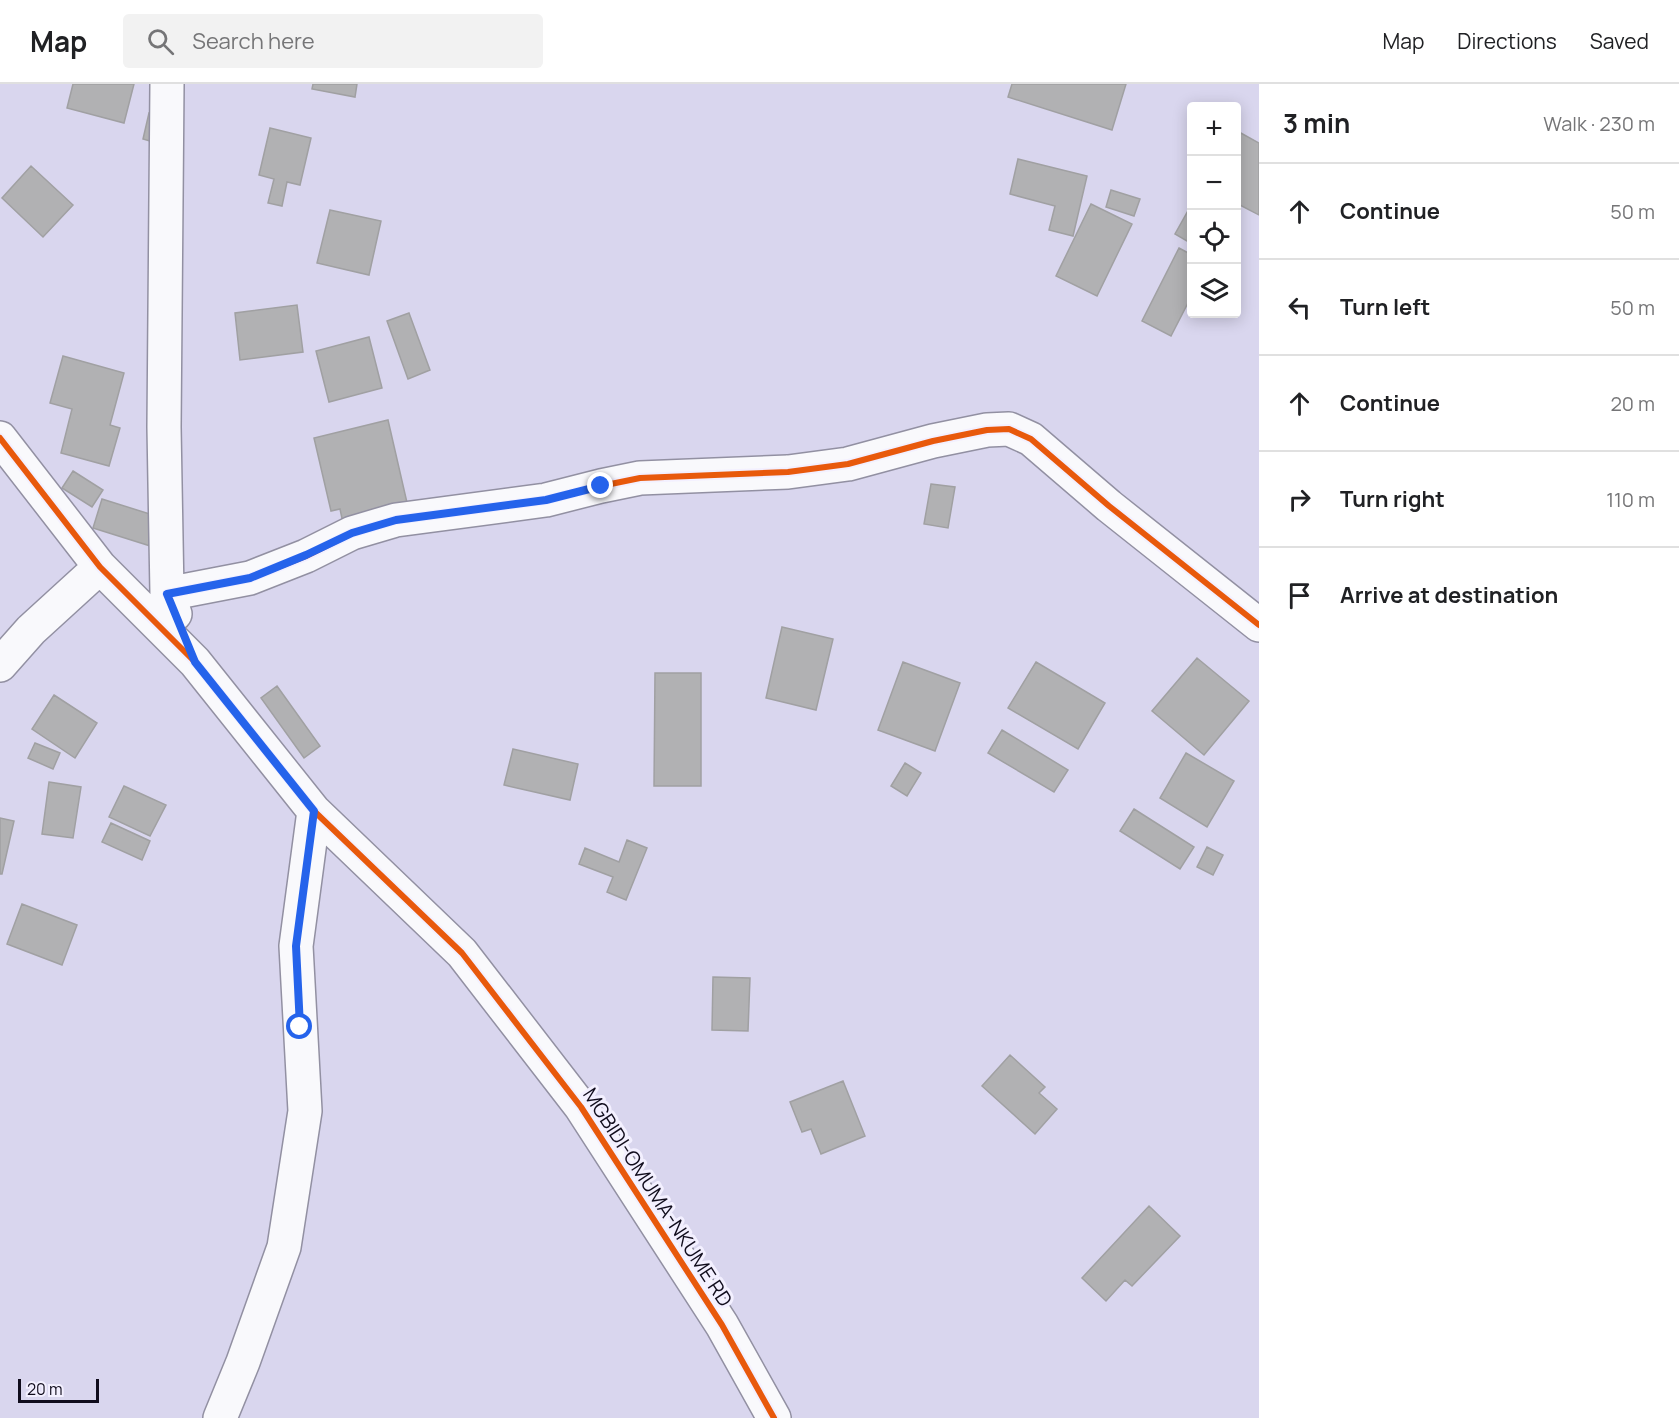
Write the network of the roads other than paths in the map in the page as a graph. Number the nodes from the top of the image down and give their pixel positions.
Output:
1 (167, 84) edge
2 (0, 438) edge
3 (100, 567) junction
4 (167, 594) junction
5 (1259, 625) edge
6 (195, 662) junction
7 (0, 665) edge
8 (314, 811) junction
9 (220, 1418) edge
10 (774, 1418) edge

1 - 4 street
2 - 3 street, MGBIDI-OMUMA-NKUME RD
3 - 6 street, MGBIDI-OMUMA-NKUME RD
3 - 7 street
4 - 5 street
4 - 6 street
6 - 8 street, MGBIDI-OMUMA-NKUME RD
8 - 9 street
8 - 10 street, MGBIDI-OMUMA-NKUME RD

